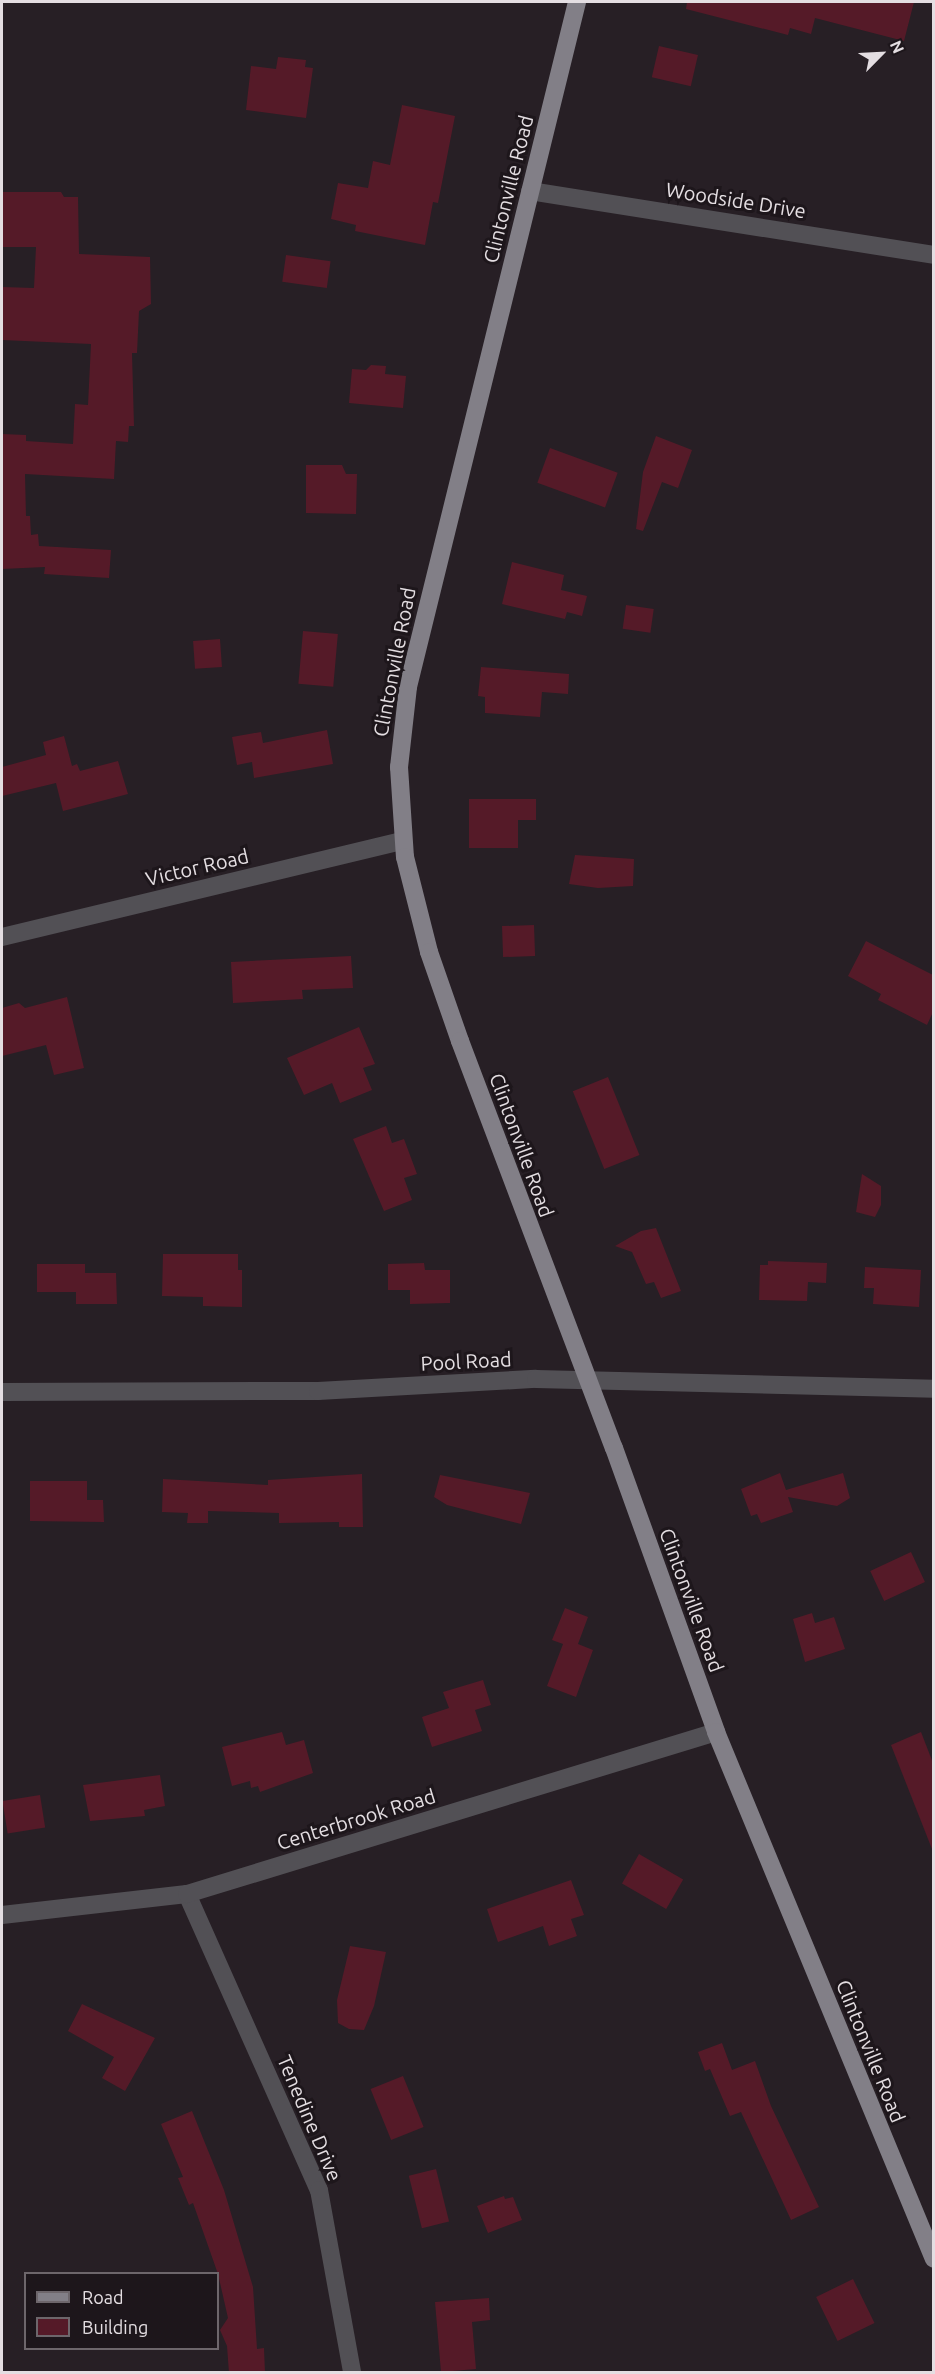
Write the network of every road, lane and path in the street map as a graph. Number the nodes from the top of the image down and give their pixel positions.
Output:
1 (577, 2) edge
2 (530, 191) junction
3 (933, 255) edge
4 (403, 841) junction
5 (2, 937) edge
6 (587, 1382) junction
7 (933, 1389) edge
8 (2, 1392) edge
9 (716, 1732) junction
10 (187, 1894) junction
11 (2, 1915) edge
12 (933, 2259) edge
13 (352, 2373) edge

1 - 2 main road, Clintonville Road
2 - 3 street, Woodside Drive
2 - 4 main road, Clintonville Road
4 - 5 street, Victor Road
4 - 6 main road, Clintonville Road
6 - 7 street, Pool Road
6 - 8 street, Pool Road
6 - 9 main road, Clintonville Road
9 - 10 street, Centerbrook Road
9 - 12 main road, Clintonville Road
10 - 11 street, Centerbrook Road
10 - 13 street, Tenedine Drive

